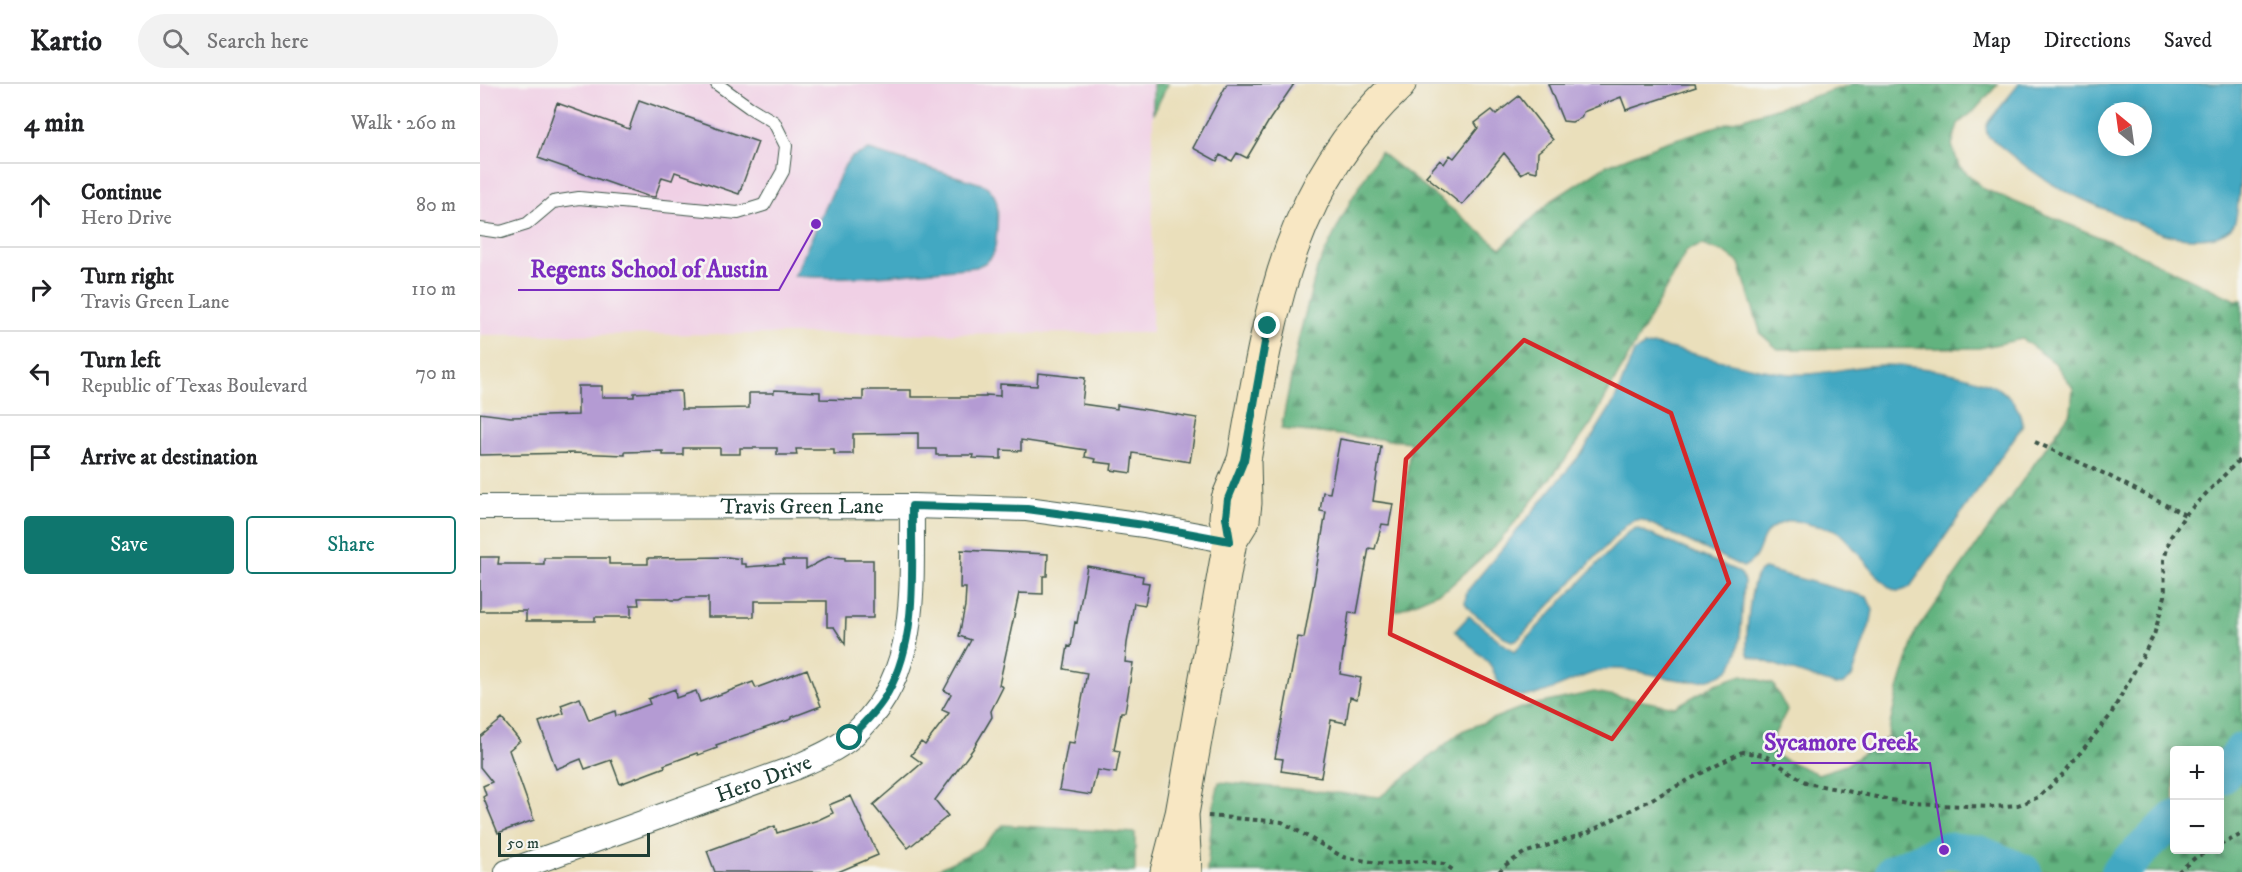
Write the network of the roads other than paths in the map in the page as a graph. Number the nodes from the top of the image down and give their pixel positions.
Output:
1 (717, 84) edge
2 (1398, 84) edge
3 (480, 229) edge
4 (912, 506) junction
5 (480, 507) edge
6 (1230, 541) junction
7 (1193, 815) junction
8 (507, 872) edge
9 (1167, 872) edge
10 (1185, 872) edge

1 - 3 lane
2 - 6 street
4 - 5 street, Travis Green Lane
4 - 6 street, Travis Green Lane
4 - 8 street, Hero Drive
6 - 7 street
7 - 9 street
7 - 10 street

